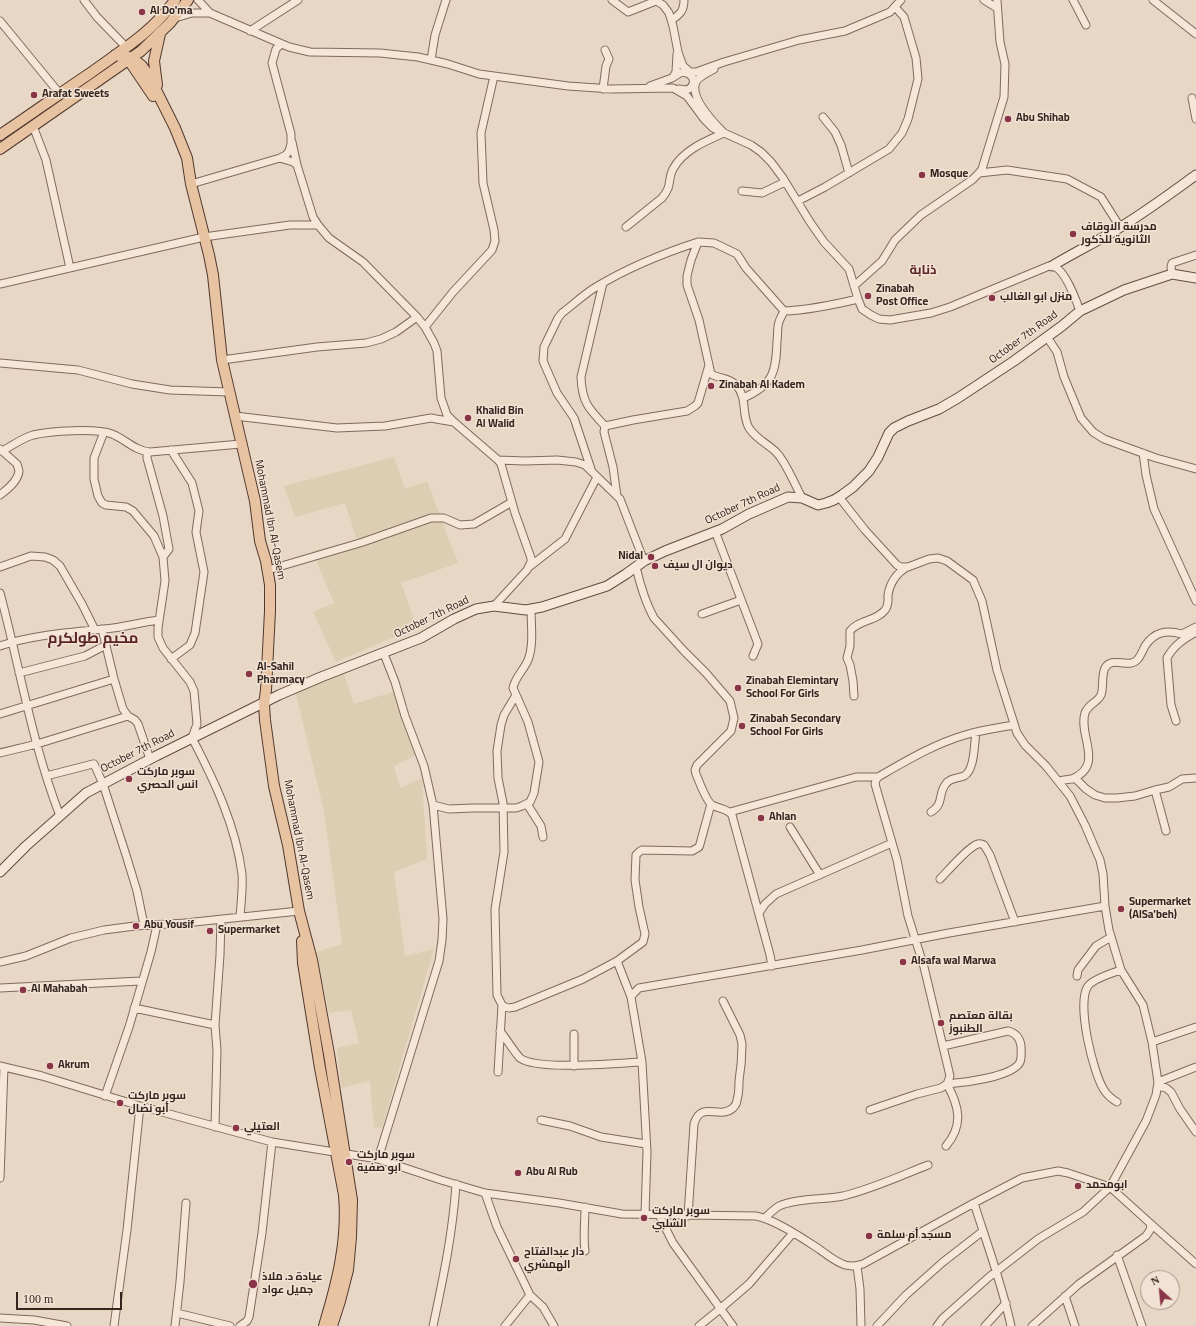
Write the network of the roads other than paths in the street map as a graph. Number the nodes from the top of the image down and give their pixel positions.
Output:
1 (84, 0) edge
2 (174, 0) edge
3 (188, 0) edge
4 (198, 0) edge
5 (298, 0) edge
6 (446, 0) edge
7 (612, 0) edge
8 (656, 0) edge
9 (684, 0) edge
10 (902, 0) edge
11 (984, 0) edge
12 (997, 0) edge
13 (1073, 0) edge
14 (1153, 0) edge
15 (895, 7) junction
16 (997, 8) junction
17 (210, 14) junction
18 (175, 18) junction
19 (672, 20) junction
20 (0, 21) edge
21 (1086, 25) dead end
22 (250, 31) junction
23 (160, 34) junction
24 (1196, 34) edge
25 (282, 44) junction
26 (677, 48) junction
27 (605, 50) dead end
28 (129, 55) junction
29 (734, 59) junction
30 (431, 60) junction
31 (137, 72) junction
32 (106, 76) junction
33 (494, 76) junction
34 (672, 78) junction
35 (672, 88) junction
36 (603, 89) junction
37 (644, 89) junction
38 (159, 93) junction
39 (60, 94) junction
40 (1192, 98) dead end
41 (823, 117) dead end
42 (1196, 119) edge
43 (33, 126) junction
44 (724, 133) junction
45 (291, 134) junction
46 (0, 135) edge
47 (0, 149) edge
48 (280, 158) junction
49 (297, 165) junction
50 (849, 173) junction
51 (979, 173) junction
52 (1196, 176) edge
53 (785, 182) junction
54 (191, 184) junction
55 (742, 191) dead end
56 (798, 202) junction
57 (318, 225) junction
58 (626, 227) dead end
59 (1120, 227) junction
60 (204, 237) junction
61 (698, 242) junction
62 (1196, 255) edge
63 (1052, 266) junction
64 (70, 268) junction
65 (1172, 274) junction
66 (1196, 278) edge
67 (603, 283) junction
68 (0, 284) edge
69 (854, 286) junction
70 (858, 299) junction
71 (784, 311) junction
72 (1080, 311) junction
73 (417, 317) junction
74 (426, 327) junction
75 (1047, 337) junction
76 (222, 360) junction
77 (0, 362) edge
78 (709, 364) junction
79 (229, 392) junction
80 (744, 398) junction
81 (235, 416) junction
82 (454, 422) junction
83 (605, 426) junction
84 (104, 432) junction
85 (241, 444) junction
86 (1, 450) edge
87 (171, 450) junction
88 (147, 452) junction
89 (1143, 453) junction
90 (498, 460) junction
91 (1196, 469) edge
92 (595, 474) junction
93 (0, 495) edge
94 (618, 496) junction
95 (839, 497) junction
96 (802, 498) junction
97 (512, 502) junction
98 (715, 531) junction
99 (163, 557) junction
100 (640, 564) junction
101 (908, 566) junction
102 (0, 567) edge
103 (529, 567) junction
104 (268, 570) junction
105 (0, 593) edge
106 (741, 600) junction
107 (1196, 601) edge
108 (494, 606) junction
109 (532, 609) junction
110 (702, 614) dead end
111 (159, 620) junction
112 (1196, 627) edge
113 (99, 629) junction
114 (1196, 632) edge
115 (12, 642) junction
116 (106, 645) junction
117 (0, 646) edge
118 (384, 654) junction
119 (752, 656) dead end
120 (171, 659) junction
121 (19, 673) junction
122 (114, 679) junction
123 (516, 695) junction
124 (854, 696) dead end
125 (264, 702) junction
126 (28, 707) junction
127 (0, 714) edge
128 (128, 716) junction
129 (1176, 721) dead end
130 (1014, 725) junction
131 (976, 732) junction
132 (192, 738) junction
133 (37, 744) junction
134 (0, 753) edge
135 (150, 759) junction
136 (46, 776) junction
137 (878, 777) junction
138 (1196, 778) edge
139 (1072, 779) junction
140 (1058, 781) junction
141 (103, 784) junction
142 (1155, 790) junction
143 (527, 804) junction
144 (711, 804) junction
145 (433, 805) junction
146 (503, 808) junction
147 (730, 812) junction
148 (931, 812) dead end
149 (60, 816) junction
150 (790, 827) dead end
151 (1166, 831) dead end
152 (543, 837) dead end
153 (892, 843) junction
154 (0, 872) edge
155 (820, 875) junction
156 (940, 879) dead end
157 (1104, 906) junction
158 (300, 911) junction
159 (759, 913) junction
160 (240, 917) junction
161 (221, 919) junction
162 (1015, 922) junction
163 (144, 925) junction
164 (157, 925) junction
165 (1111, 937) junction
166 (916, 940) junction
167 (617, 961) junction
168 (0, 962) edge
169 (772, 966) junction
170 (1121, 970) junction
171 (1077, 976) dead end
172 (142, 981) junction
173 (0, 988) edge
174 (631, 997) junction
175 (723, 1001) dead end
176 (502, 1005) junction
177 (134, 1008) junction
178 (214, 1025) junction
179 (1196, 1027) edge
180 (500, 1031) junction
181 (574, 1034) dead end
182 (1152, 1042) junction
183 (943, 1046) junction
184 (642, 1062) junction
185 (574, 1066) junction
186 (2, 1067) edge
187 (1196, 1067) edge
188 (498, 1072) dead end
189 (947, 1084) junction
190 (1158, 1084) junction
191 (105, 1096) junction
192 (1117, 1102) dead end
193 (140, 1106) junction
194 (870, 1110) dead end
195 (541, 1120) dead end
196 (215, 1127) junction
197 (1196, 1132) edge
198 (272, 1142) junction
199 (646, 1144) junction
200 (946, 1146) dead end
201 (340, 1153) junction
202 (378, 1159) junction
203 (928, 1165) dead end
204 (0, 1178) edge
205 (456, 1184) junction
206 (1110, 1187) junction
207 (485, 1193) junction
208 (186, 1203) dead end
209 (974, 1203) junction
210 (585, 1207) junction
211 (645, 1215) junction
212 (659, 1215) junction
213 (688, 1216) junction
214 (765, 1218) junction
215 (1152, 1224) junction
216 (983, 1231) junction
217 (793, 1233) junction
218 (585, 1251) dead end
219 (1117, 1255) junction
220 (1196, 1264) edge
221 (857, 1266) junction
222 (997, 1271) junction
223 (530, 1295) junction
224 (1065, 1296) junction
225 (1006, 1303) junction
226 (720, 1309) junction
227 (177, 1313) junction
228 (0, 1318) edge
229 (34, 1323) edge
230 (67, 1326) edge
231 (114, 1326) edge
232 (175, 1326) edge
233 (230, 1326) edge
234 (240, 1326) edge
235 (324, 1326) edge
236 (332, 1326) edge
237 (433, 1326) edge
238 (505, 1326) edge
239 (554, 1326) edge
240 (699, 1326) edge
241 (733, 1326) edge
242 (861, 1326) edge
243 (877, 1326) edge
244 (937, 1326) edge
245 (985, 1326) edge
246 (1011, 1326) edge
247 (1032, 1326) edge
248 (1075, 1326) edge
249 (1142, 1326) edge

1 - 28 street
2 - 28 main road
3 - 18 main road
4 - 17 street
5 - 22 street
6 - 30 street
7 - 8 street
8 - 19 street
9 - 19 street
10 - 15 street
11 - 16 street
12 - 16 street
13 - 21 street
14 - 24 street
15 - 29 street
15 - 50 street
16 - 51 street
17 - 18 street
17 - 22 street
18 - 23 main road
19 - 26 street
20 - 39 street
22 - 25 street
23 - 28 main road
23 - 38 main road
25 - 30 street
25 - 45 street
26 - 29 street
26 - 34 street
27 - 36 street
28 - 31 main road
28 - 32 main road
28 - 38 main road
28 - 39 main road
29 - 44 street
30 - 33 street
31 - 32 main road
31 - 54 main road
32 - 43 main road
33 - 36 street
33 - 74 street
34 - 35 street
34 - 37 street
35 - 37 street
35 - 44 street
36 - 37 street
38 - 54 main road
39 - 46 main road
40 - 42 street
41 - 50 street
43 - 47 main road
43 - 64 street
44 - 53 street
44 - 58 street
45 - 48 street
45 - 49 street
48 - 49 street
48 - 54 street
49 - 57 street
50 - 56 street
51 - 59 street
51 - 69 street
52 - 59 street
53 - 55 street
53 - 56 street
54 - 60 main road, Mohammad Ibn Al-Qasem
56 - 69 street
57 - 60 street
57 - 73 street
59 - 63 street
60 - 64 street
60 - 76 main road, Mohammad Ibn Al-Qasem
61 - 67 street
61 - 71 street
61 - 78 street
62 - 65 street
63 - 70 street
63 - 72 street
64 - 68 street
65 - 66 street
65 - 72 street, October 7th Road
67 - 83 street
67 - 92 street
69 - 70 street
70 - 71 street
71 - 80 street
72 - 75 street, October 7th Road
73 - 74 street
73 - 76 street
74 - 82 street
75 - 89 street
75 - 95 street, October 7th Road
76 - 79 main road, Mohammad Ibn Al-Qasem
77 - 79 street
78 - 80 street
78 - 83 street
79 - 81 main road, Mohammad Ibn Al-Qasem
80 - 96 street
81 - 82 street
81 - 85 main road, Mohammad Ibn Al-Qasem
82 - 90 street
83 - 94 street
84 - 86 street
84 - 88 street
84 - 99 street
85 - 87 street
85 - 104 main road, Mohammad Ibn Al-Qasem
86 - 93 street
87 - 88 street
87 - 120 street
88 - 99 street
89 - 91 street
89 - 107 street
90 - 92 street
90 - 97 street
92 - 94 street
92 - 103 street
94 - 100 street
95 - 96 street, October 7th Road
95 - 101 street
96 - 98 street, October 7th Road
97 - 103 street
97 - 104 street
98 - 100 street, October 7th Road
98 - 106 street
99 - 111 street
100 - 109 street, October 7th Road
100 - 144 street
101 - 124 street
101 - 130 street
102 - 113 street
103 - 108 street
104 - 125 main road, Mohammad Ibn Al-Qasem
105 - 115 street
106 - 110 street
106 - 119 street
108 - 109 street, October 7th Road
108 - 118 street, October 7th Road
109 - 123 street
111 - 113 street
111 - 120 street
112 - 139 street
113 - 115 street
113 - 116 street
114 - 129 street
115 - 117 street
115 - 121 street
116 - 121 street
116 - 122 street
118 - 125 street, October 7th Road
118 - 145 street
120 - 132 street
121 - 126 street
122 - 126 street
122 - 128 street
123 - 143 street
123 - 146 street
125 - 132 street, October 7th Road
125 - 158 main road, Mohammad Ibn Al-Qasem
126 - 127 street
126 - 133 street
128 - 133 street
128 - 135 street
130 - 131 street
130 - 140 street
131 - 137 street
131 - 148 street
132 - 135 street, October 7th Road
132 - 160 street
133 - 134 street
133 - 136 street
135 - 141 street, October 7th Road
136 - 141 street
136 - 149 street
137 - 147 street
137 - 153 street
138 - 142 street
139 - 140 street
139 - 142 street
140 - 157 street
141 - 149 street, October 7th Road
141 - 163 street
142 - 151 street
143 - 146 street
143 - 152 street
144 - 147 street
144 - 167 street
145 - 146 street
145 - 202 street
146 - 176 street
147 - 159 street
149 - 154 street, October 7th Road
150 - 155 street
153 - 155 street
153 - 166 street
155 - 159 street
156 - 162 street
157 - 162 street
157 - 165 street
158 - 160 street
158 - 201 main road, Mohammad Ibn Al-Qasem
159 - 169 street
160 - 161 street
161 - 164 street
161 - 178 street
162 - 166 street
163 - 164 street
163 - 168 street
164 - 172 street
165 - 170 street
165 - 171 street
166 - 169 street
166 - 183 street
167 - 174 street
167 - 176 street
169 - 174 street
170 - 182 street
170 - 192 street
172 - 173 street
172 - 177 street
174 - 184 street
175 - 213 street
176 - 180 street
177 - 178 street
177 - 191 street
178 - 196 street
179 - 182 street
180 - 185 street
180 - 188 street
181 - 185 street
182 - 190 street
183 - 189 street
183 - 189 street
184 - 185 street
184 - 199 street
186 - 191 street
186 - 204 street
187 - 190 street
189 - 194 street
189 - 200 street
190 - 197 street
190 - 206 street
191 - 193 street
193 - 196 street
193 - 231 street
195 - 199 street
196 - 198 street
198 - 201 street
198 - 234 street
199 - 211 street
201 - 202 street
201 - 235 main road, Mohammad Ibn Al-Qasem
201 - 236 main road, Mohammad Ibn Al-Qasem
202 - 205 street
203 - 214 street
205 - 207 street
205 - 237 street
206 - 209 street
206 - 215 street
206 - 222 street
207 - 210 street
207 - 223 street
208 - 227 street
209 - 216 street
209 - 221 street
210 - 211 street
210 - 218 street
211 - 212 street
212 - 213 street
212 - 226 street
213 - 214 street
214 - 217 street
215 - 219 street
215 - 220 street
216 - 222 street
216 - 243 street
217 - 221 street
217 - 226 street
219 - 224 street
219 - 249 street
221 - 242 street
222 - 225 street
222 - 244 street
223 - 238 street
223 - 239 street
224 - 247 street
224 - 248 street
225 - 245 street
225 - 246 street
226 - 240 street
226 - 241 street
227 - 232 street
227 - 233 street
228 - 229 street
229 - 230 street

